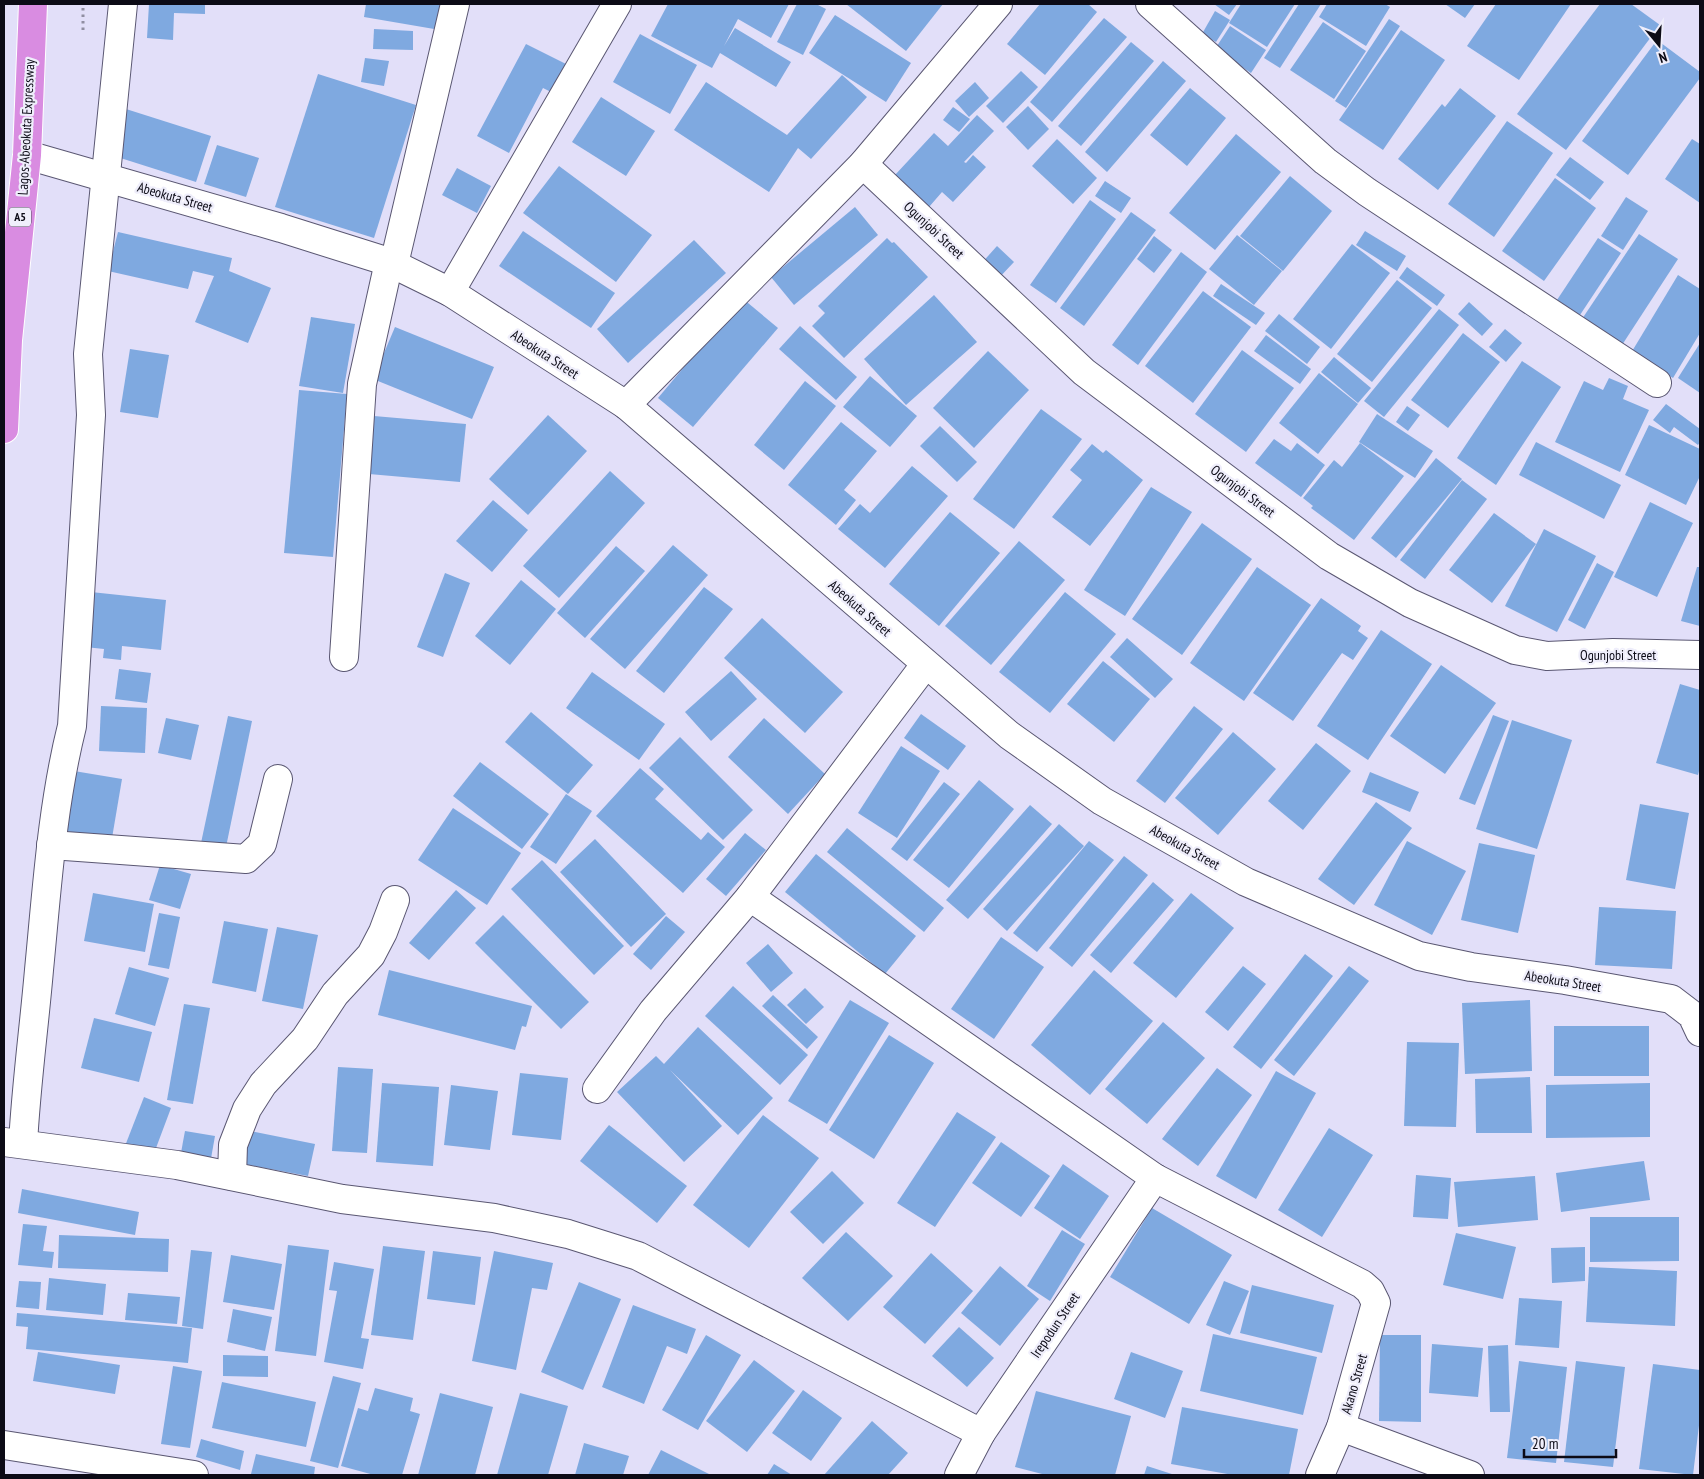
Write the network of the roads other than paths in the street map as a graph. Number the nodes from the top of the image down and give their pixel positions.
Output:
1 (33, 4) edge
2 (123, 4) edge
3 (454, 4) edge
4 (617, 4) edge
5 (998, 4) edge
6 (1150, 4) edge
7 (26, 155) junction
8 (863, 164) junction
9 (104, 177) junction
10 (392, 263) junction
11 (450, 292) junction
12 (1657, 383) dead end
13 (626, 405) junction
14 (4, 429) edge
15 (1700, 655) edge
16 (344, 657) dead end
17 (925, 665) junction
18 (278, 779) dead end
19 (51, 845) junction
20 (750, 897) junction
21 (395, 900) dead end
22 (1700, 1032) edge
23 (597, 1089) dead end
24 (13, 1143) edge
25 (232, 1176) junction
26 (1155, 1178) junction
27 (1341, 1428) junction
28 (981, 1433) junction
29 (4, 1445) edge
30 (194, 1475) edge
31 (960, 1475) edge
32 (1320, 1475) edge
33 (1470, 1475) edge

1 - 7 highway, Lagos-Abeokuta Expressway / A5
2 - 9 street
3 - 10 street
4 - 11 street
5 - 8 street
6 - 12 street
7 - 9 street, Abeokuta Street
7 - 14 highway, Lagos-Abeokuta Expressway / A5
8 - 13 street
8 - 15 street, Ogunjobi Street
9 - 10 street, Abeokuta Street
9 - 19 street
10 - 11 street, Abeokuta Street
10 - 16 street
11 - 13 street, Abeokuta Street
13 - 17 street, Abeokuta Street
17 - 20 street
17 - 22 street, Abeokuta Street
18 - 19 street
19 - 24 street
20 - 23 street
20 - 26 street
21 - 25 street
24 - 25 street
25 - 28 street
26 - 27 street, Akano Street
26 - 28 street, Irepodun Street
27 - 32 street, Akano Street
27 - 33 street
28 - 31 street, Irepodun Street
29 - 30 street

